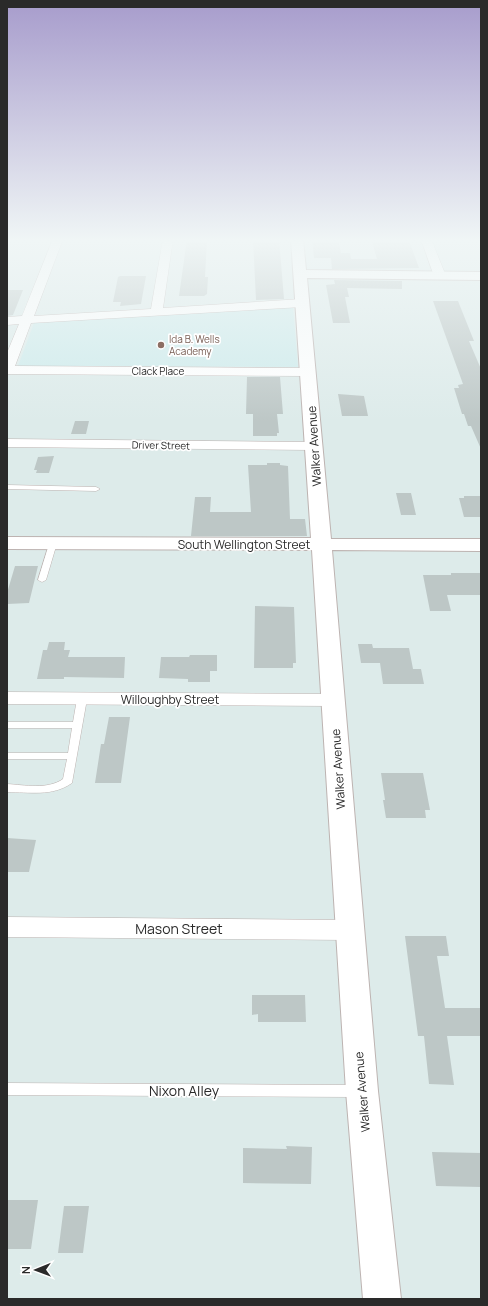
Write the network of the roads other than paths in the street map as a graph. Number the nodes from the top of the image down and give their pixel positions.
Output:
1 (34, 300) edge
2 (159, 300) edge
3 (302, 300) edge
4 (302, 303) junction
5 (157, 311) junction
6 (26, 320) junction
7 (7, 321) edge
8 (7, 370) edge
9 (308, 372) junction
10 (7, 443) edge
11 (314, 446) junction
12 (7, 487) edge
13 (96, 489) dead end
14 (7, 543) edge
15 (53, 543) junction
16 (320, 544) junction
17 (481, 545) edge
18 (42, 580) dead end
19 (7, 698) edge
20 (82, 699) junction
21 (333, 700) junction
22 (7, 725) edge
23 (78, 725) junction
24 (7, 756) edge
25 (72, 756) junction
26 (7, 788) edge
27 (7, 927) edge
28 (350, 930) junction
29 (7, 1089) edge
30 (362, 1091) junction
31 (382, 1299) edge

1 - 6 street
2 - 5 street
3 - 4 street, Walker Avenue
4 - 5 street
4 - 9 street, Walker Avenue
5 - 6 street
6 - 7 street
6 - 8 street
8 - 9 street, Clack Place
9 - 11 street, Walker Avenue
10 - 11 street, Driver Street
11 - 16 street, Walker Avenue
12 - 13 lane
14 - 15 street, South Wellington Street
15 - 16 street, South Wellington Street
15 - 18 lane
16 - 17 street, South Wellington Street
16 - 21 street, Walker Avenue
19 - 20 street, Willoughby Street
20 - 21 street, Willoughby Street
20 - 23 lane
21 - 28 street, Walker Avenue
22 - 23 lane
23 - 25 lane
24 - 25 lane
25 - 26 lane
27 - 28 street, Mason Street
28 - 30 street, Walker Avenue
29 - 30 lane, Nixon Alley
30 - 31 street, Walker Avenue

